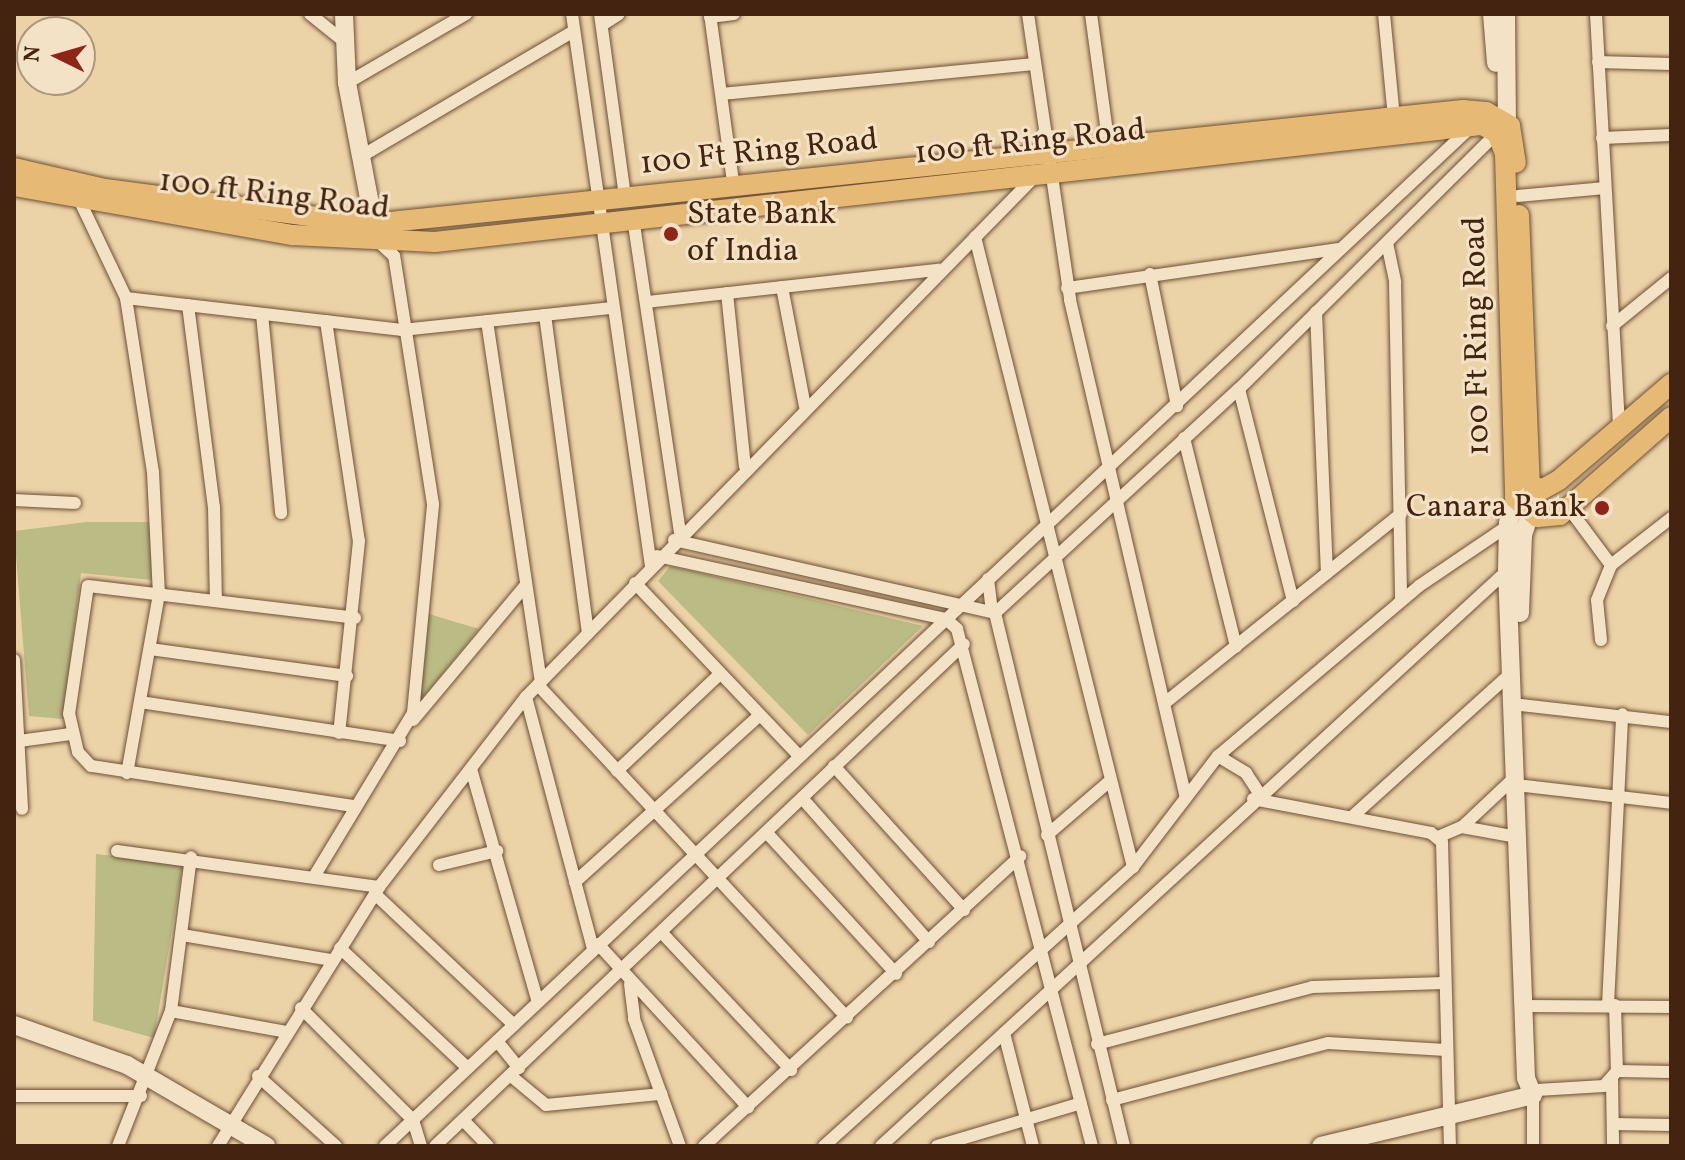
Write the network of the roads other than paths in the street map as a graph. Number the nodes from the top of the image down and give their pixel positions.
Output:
1 (310, 14) edge
2 (344, 14) edge
3 (466, 14) edge
4 (572, 14) edge
5 (619, 14) edge
6 (734, 14) edge
7 (1028, 14) edge
8 (1091, 14) edge
9 (1384, 14) edge
10 (1492, 14) edge
11 (1506, 14) edge
12 (710, 15) edge
13 (1598, 16) edge
14 (601, 20) edge
15 (574, 31) junction
16 (341, 39) junction
17 (1598, 62) junction
18 (1034, 64) junction
19 (1671, 64) edge
20 (347, 83) junction
21 (722, 94) junction
22 (1394, 117) junction
23 (1494, 129) junction
24 (1671, 135) edge
25 (1602, 138) junction
26 (1109, 147) junction
27 (360, 157) junction
28 (1045, 166) junction
29 (14, 168) edge
30 (733, 183) junction
31 (14, 186) edge
32 (1605, 188) junction
33 (76, 191) junction
34 (1518, 196) junction
35 (625, 197) junction
36 (596, 200) junction
37 (633, 218) junction
38 (600, 222) junction
39 (375, 233) junction
40 (975, 237) junction
41 (1387, 243) junction
42 (1338, 249) junction
43 (939, 270) junction
44 (908, 273) junction
45 (1150, 274) junction
46 (1671, 278) edge
47 (924, 286) junction
48 (782, 287) junction
49 (1067, 288) junction
50 (727, 293) junction
51 (126, 298) junction
52 (647, 302) junction
53 (188, 305) junction
54 (610, 308) junction
55 (1316, 312) junction
56 (262, 314) junction
57 (545, 315) junction
58 (326, 321) junction
59 (487, 321) junction
60 (1612, 326) junction
61 (402, 330) junction
62 (1671, 384) edge
63 (1239, 389) junction
64 (805, 406) junction
65 (1177, 406) junction
66 (1671, 417) edge
67 (1619, 429) junction
68 (1184, 438) junction
69 (745, 466) junction
70 (1105, 471) junction
71 (1532, 481) junction
72 (14, 500) edge
73 (1114, 502) junction
74 (75, 503) dead end
75 (1570, 510) junction
76 (281, 513) dead end
77 (1520, 513) junction
78 (1401, 514) junction
79 (1671, 518) edge
80 (1049, 524) junction
81 (677, 537) junction
82 (1056, 558) junction
83 (654, 561) junction
84 (1611, 565) junction
85 (1514, 566) junction
86 (1327, 573) junction
87 (988, 579) junction
88 (635, 583) junction
89 (525, 586) junction
90 (159, 594) junction
91 (216, 600) junction
92 (1293, 601) junction
93 (1401, 601) junction
94 (960, 603) junction
95 (994, 612) junction
96 (355, 618) junction
97 (946, 619) junction
98 (588, 632) junction
99 (1601, 640) dead end
100 (964, 644) junction
101 (1236, 647) junction
102 (150, 649) junction
103 (14, 660) edge
104 (1511, 673) junction
105 (719, 675) junction
106 (347, 676) junction
107 (539, 684) junction
108 (526, 697) junction
109 (140, 702) junction
110 (1166, 702) junction
111 (1521, 705) junction
112 (1622, 714) junction
113 (759, 716) junction
114 (411, 722) junction
115 (1671, 722) edge
116 (339, 733) junction
117 (71, 734) junction
118 (19, 741) junction
119 (400, 741) junction
120 (798, 755) junction
121 (1218, 756) junction
122 (834, 766) junction
123 (471, 769) junction
124 (617, 771) junction
125 (127, 773) junction
126 (1111, 780) junction
127 (1519, 782) junction
128 (1256, 796) junction
129 (1622, 797) junction
130 (802, 798) junction
131 (1186, 798) junction
132 (1671, 803) edge
133 (353, 806) junction
134 (22, 809) dead end
135 (654, 812) junction
136 (1354, 815) junction
137 (1462, 827) junction
138 (767, 833) junction
139 (1047, 835) junction
140 (1438, 837) junction
141 (1517, 837) junction
142 (117, 851) dead end
143 (497, 851) junction
144 (692, 853) junction
145 (1020, 856) junction
146 (191, 857) junction
147 (439, 865) dead end
148 (1133, 867) junction
149 (315, 875) junction
150 (718, 880) junction
151 (575, 882) junction
152 (377, 890) junction
153 (964, 910) junction
154 (1069, 928) junction
155 (663, 934) junction
156 (182, 935) junction
157 (929, 942) junction
158 (596, 946) junction
159 (340, 948) junction
160 (1043, 950) junction
161 (332, 960) junction
162 (1079, 962) junction
163 (620, 973) junction
164 (896, 974) junction
165 (1444, 983) junction
166 (630, 984) junction
167 (1052, 988) junction
168 (538, 1002) junction
169 (1612, 1005) junction
170 (1533, 1006) junction
171 (1671, 1007) edge
172 (301, 1008) junction
173 (171, 1011) junction
174 (847, 1018) junction
175 (14, 1025) edge
176 (514, 1025) junction
177 (286, 1032) junction
178 (1004, 1033) junction
179 (497, 1041) junction
180 (1097, 1044) junction
181 (1446, 1050) junction
182 (468, 1068) junction
183 (791, 1070) junction
184 (515, 1072) junction
185 (1671, 1072) edge
186 (1614, 1075) junction
187 (258, 1076) junction
188 (149, 1077) junction
189 (1535, 1092) junction
190 (661, 1094) junction
191 (14, 1096) edge
192 (141, 1096) junction
193 (1112, 1100) junction
194 (1081, 1103) junction
195 (748, 1107) junction
196 (1448, 1113) junction
197 (413, 1120) junction
198 (463, 1120) junction
199 (1026, 1120) junction
200 (232, 1123) junction
201 (1613, 1124) junction
202 (1671, 1125) edge
203 (118, 1146) edge
204 (218, 1146) edge
205 (266, 1146) edge
206 (336, 1146) edge
207 (385, 1146) edge
208 (421, 1146) edge
209 (435, 1146) edge
210 (488, 1146) edge
211 (680, 1146) edge
212 (704, 1146) edge
213 (824, 1146) edge
214 (881, 1146) edge
215 (937, 1146) edge
216 (1033, 1146) edge
217 (1092, 1146) edge
218 (1124, 1146) edge
219 (1321, 1146) edge
220 (1450, 1146) edge
221 (1533, 1146) edge
222 (1613, 1146) edge

1 - 16 street
2 - 16 main road
3 - 20 street
4 - 15 street
5 - 14 street
6 - 12 street
7 - 18 street
8 - 26 street
9 - 22 street
10 - 23 main road
11 - 23 main road
12 - 21 street
13 - 17 street
14 - 35 street
15 - 27 street
15 - 36 street
16 - 20 main road
17 - 19 street
17 - 25 street
18 - 21 street
18 - 28 street
20 - 27 main road
21 - 30 street
22 - 23 main road, 100 Ft Ring Road
22 - 26 main road, 100 Ft Ring Road
23 - 28 main road, 100 ft Ring Road
23 - 34 main road
23 - 41 street
23 - 42 street
23 - 77 main road, 100 Ft Ring Road
24 - 25 street
25 - 32 street
26 - 28 main road, 100 Ft Ring Road
27 - 39 main road
28 - 30 main road, 100 Ft Ring Road
28 - 37 main road, 100 ft Ring Road
28 - 40 street
28 - 49 street
29 - 33 main road
30 - 35 main road, 100 Ft Ring Road
31 - 33 main road, 100 ft Ring Road
32 - 34 street
32 - 60 street
33 - 39 main road, 100 ft Ring Road
33 - 51 street
34 - 71 main road
35 - 36 main road, 100 Ft Ring Road
36 - 38 street
36 - 39 main road, 100 Ft Ring Road
37 - 38 main road, 100 ft Ring Road
37 - 52 street
38 - 39 main road, 100 ft Ring Road
38 - 54 street
39 - 61 street
40 - 43 street
40 - 80 street
41 - 55 street
41 - 78 street
42 - 45 street
42 - 65 street
43 - 44 street
43 - 47 street
44 - 47 street
44 - 48 street
45 - 49 street
45 - 65 street
46 - 60 street
47 - 64 street
48 - 50 street
48 - 64 street
49 - 70 street
50 - 52 street
50 - 69 street
51 - 53 street
51 - 90 street
52 - 81 street
53 - 56 street
53 - 91 street
54 - 57 street
54 - 83 street
55 - 63 street
55 - 86 street
56 - 58 street
56 - 76 street
57 - 59 street
57 - 98 street
58 - 61 street
58 - 96 street
59 - 61 street
59 - 89 street
60 - 67 street
61 - 114 street
62 - 67 main road
63 - 68 street
63 - 92 street
64 - 69 street
65 - 70 street
66 - 75 main road
67 - 71 main road
68 - 73 street
68 - 101 street
69 - 81 street
70 - 73 street
70 - 80 street
71 - 77 main road
72 - 74 street
73 - 82 street
73 - 110 street
75 - 77 main road
75 - 84 street
77 - 85 main road
77 - 93 street
78 - 86 street
78 - 93 street
79 - 84 street
80 - 82 street
80 - 87 street
81 - 83 street
81 - 94 street
82 - 95 street
82 - 126 street
83 - 88 street
83 - 97 street
84 - 99 street
85 - 104 main road
85 - 111 main road
85 - 128 street
86 - 92 street
87 - 94 street
87 - 95 street
88 - 98 street
88 - 105 street
89 - 107 street
89 - 114 street
90 - 91 street
90 - 102 street
90 - 117 street
91 - 96 street
92 - 101 street
93 - 121 street
94 - 95 street
94 - 97 street
95 - 139 street
96 - 106 street
97 - 100 street
97 - 120 street
98 - 107 street
100 - 122 street
100 - 145 street
101 - 110 street
102 - 106 street
102 - 109 street
103 - 118 street
104 - 127 main road
104 - 136 street
105 - 113 street
105 - 124 street
106 - 116 street
107 - 108 street
107 - 124 street
108 - 123 street
108 - 151 street
109 - 116 street
109 - 125 street
110 - 131 street
111 - 112 street
111 - 127 main road
112 - 115 street
112 - 129 street
113 - 120 street
113 - 135 street
114 - 119 street
116 - 119 street
117 - 118 street
117 - 125 street
118 - 134 street
119 - 133 street
120 - 144 street
121 - 128 street
121 - 131 street
122 - 130 street
122 - 153 street
123 - 143 street
123 - 152 street
124 - 135 street
125 - 133 street
126 - 139 street
126 - 148 street
127 - 129 street
127 - 137 street
127 - 141 main road
127 - 170 main road
128 - 136 street
128 - 162 street
129 - 132 street
129 - 169 street
130 - 138 street
130 - 157 street
131 - 148 street
133 - 149 street
135 - 144 street
135 - 151 street
136 - 140 street
137 - 140 street
137 - 141 street
138 - 150 street
138 - 164 street
139 - 154 street
140 - 165 street
141 - 189 main road
142 - 146 street
143 - 147 street
143 - 168 street
144 - 150 street
144 - 158 street
145 - 153 street
145 - 160 street
146 - 149 street
146 - 156 street
148 - 154 street
149 - 152 street
150 - 155 street
150 - 174 street
151 - 158 street
152 - 159 street
152 - 176 street
153 - 157 street
154 - 160 street
154 - 162 street
155 - 163 street
155 - 183 street
156 - 161 street
156 - 173 street
157 - 164 street
158 - 163 street
158 - 168 street
159 - 161 street
159 - 182 street
160 - 167 street
160 - 213 street
161 - 172 street
162 - 167 street
162 - 180 street
163 - 166 street
163 - 184 street
164 - 174 street
165 - 180 street
165 - 181 street
166 - 190 street
166 - 195 street
167 - 178 street
167 - 194 street
168 - 176 street
169 - 170 street
169 - 171 street
169 - 186 street
170 - 189 main road
172 - 177 street
172 - 197 street
173 - 177 street
173 - 188 street
174 - 183 street
175 - 188 main road
176 - 179 street
177 - 187 street
178 - 199 street
178 - 214 street
179 - 182 street
179 - 184 street
180 - 193 street
181 - 193 street
181 - 196 street
182 - 197 street
183 - 195 street
184 - 190 street
184 - 198 street
185 - 186 street
186 - 189 street
186 - 201 street
187 - 200 street
187 - 206 street
188 - 192 street
188 - 200 main road
189 - 196 main road
189 - 221 street
190 - 211 street
191 - 192 street
192 - 203 street
193 - 218 street
194 - 199 street
194 - 217 street
195 - 212 street
196 - 219 main road
196 - 220 street
197 - 207 street
197 - 208 street
198 - 209 street
198 - 210 street
199 - 215 street
199 - 216 street
200 - 204 street
200 - 205 main road
201 - 202 street
201 - 222 street

